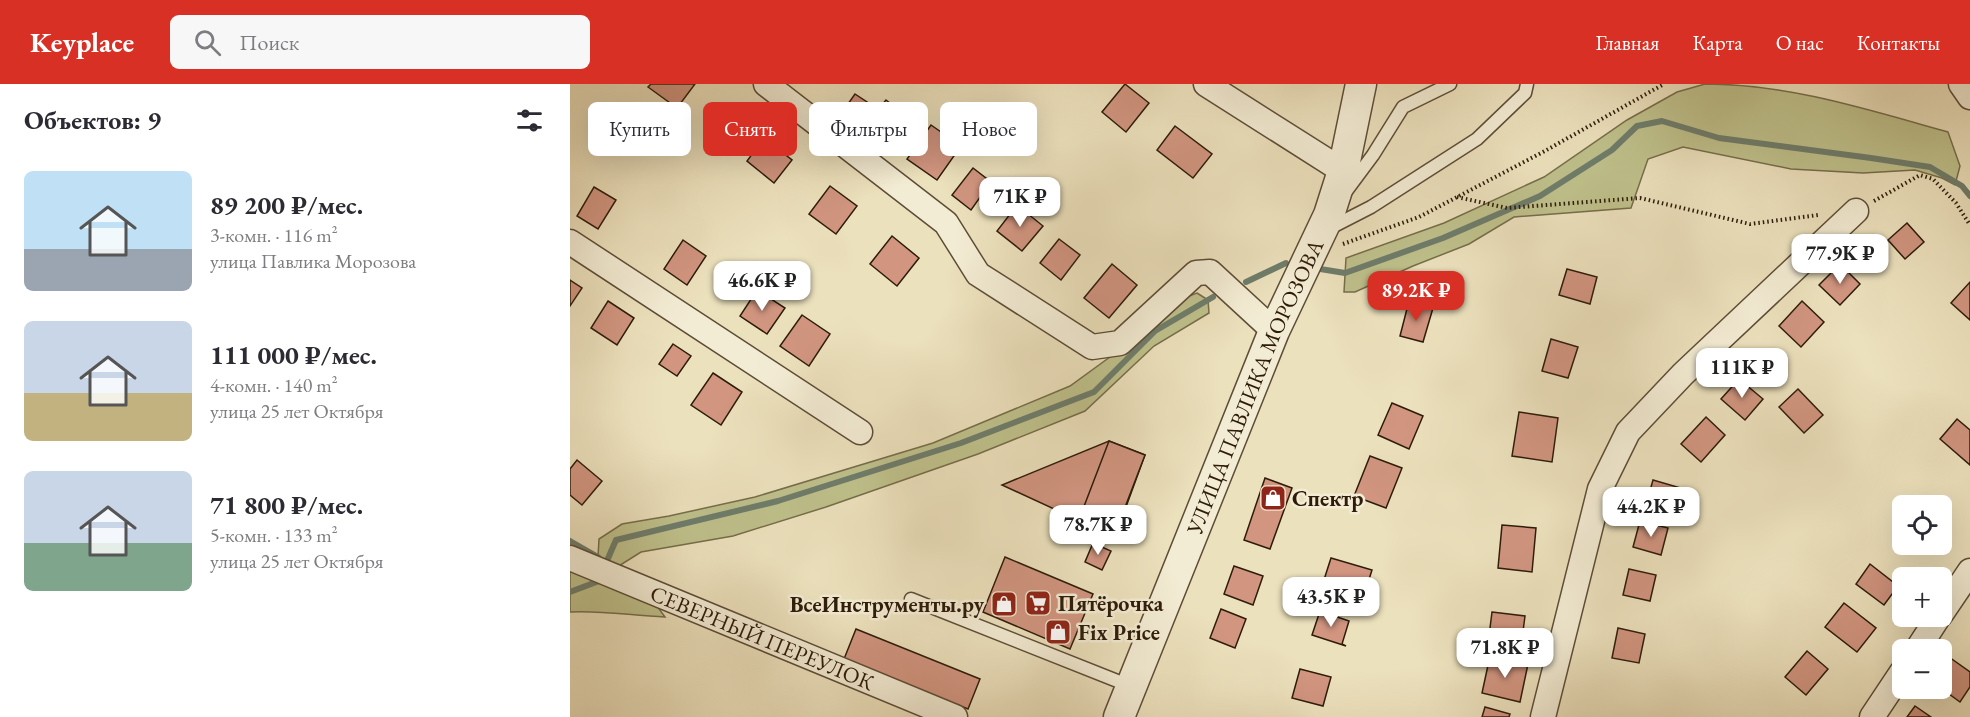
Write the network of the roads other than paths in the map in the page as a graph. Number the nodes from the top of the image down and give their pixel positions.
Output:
1 (766, 84) edge
2 (1206, 84) edge
3 (1361, 84) edge
4 (1450, 84) edge
5 (1527, 84) edge
6 (1961, 84) edge
7 (1970, 97) edge
8 (1343, 171) junction
9 (1856, 210) road end
10 (1321, 234) junction
11 (570, 242) edge
12 (1274, 331) junction
13 (860, 432) dead end
14 (570, 558) edge
15 (1970, 571) edge
16 (1952, 597) edge
17 (911, 599) dead end
18 (1130, 686) junction
19 (1892, 687) edge
20 (955, 717) edge
21 (1119, 717) edge
22 (1543, 717) edge
23 (1872, 717) edge

1 - 12 street
2 - 8 street
3 - 8 street, УЛИЦА ПАВЛИКА МОРОЗОВА
4 - 10 lane
5 - 10 lane
6 - 7 street
8 - 10 street, УЛИЦА ПАВЛИКА МОРОЗОВА
9 - 22 street
10 - 12 street, УЛИЦА ПАВЛИКА МОРОЗОВА
11 - 13 street
12 - 18 street, УЛИЦА ПАВЛИКА МОРОЗОВА
14 - 20 street, СЕВЕРНЫЙ ПЕРЕУЛОК
15 - 16 street
17 - 18 lane
18 - 21 street, УЛИЦА ПАВЛИКА МОРОЗОВА
19 - 23 street

